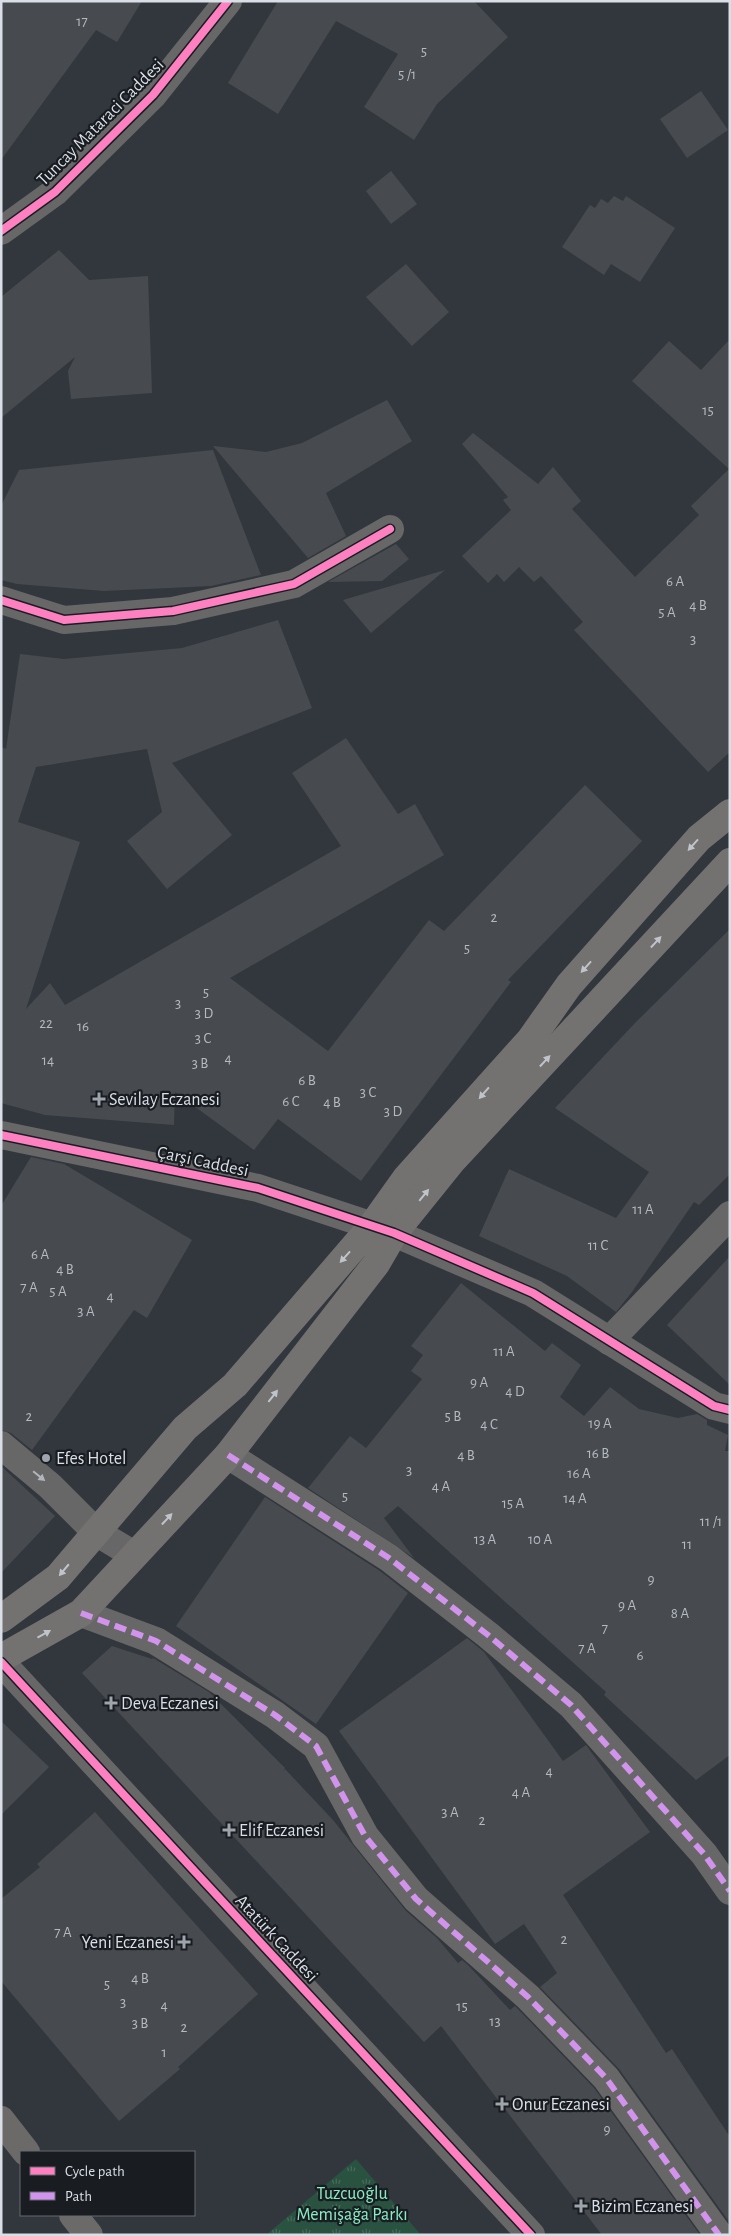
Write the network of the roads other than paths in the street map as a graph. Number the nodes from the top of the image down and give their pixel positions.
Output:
1 (228, 1) edge
2 (1, 231) edge
3 (390, 529) dead end
4 (1, 600) edge
5 (730, 813) edge
6 (730, 862) edge
7 (1, 1135) edge
8 (730, 1215) edge
9 (383, 1229) junction
10 (609, 1341) junction
11 (730, 1410) edge
12 (1, 1445) edge
13 (228, 1455) junction
14 (96, 1532) junction
15 (134, 1555) junction
16 (81, 1613) junction
17 (1, 1619) edge
18 (1, 1658) edge
19 (1, 1662) edge
20 (730, 1891) edge
21 (1, 2120) edge
22 (25, 2151) edge
23 (74, 2216) edge
24 (89, 2235) edge
25 (531, 2235) edge
26 (719, 2235) edge

1 - 2 street, Tuncay Mataraci Caddesi
3 - 4 street
5 -> 9 main road
9 -> 6 main road
7 - 9 street, Çarşi Caddesi
8 - 10 street
9 - 10 street, Çarşi Caddesi
13 -> 9 main road
9 -> 14 main road
10 - 11 street, Çarşi Caddesi
12 -> 14 street
15 -> 13 main road
13 - 20 street
14 - 15 street
14 -> 17 main road
15 - 16 main road
18 -> 16 main road
16 - 26 street
19 - 25 street, Atatürk Caddesi
21 - 22 street
23 - 24 street

